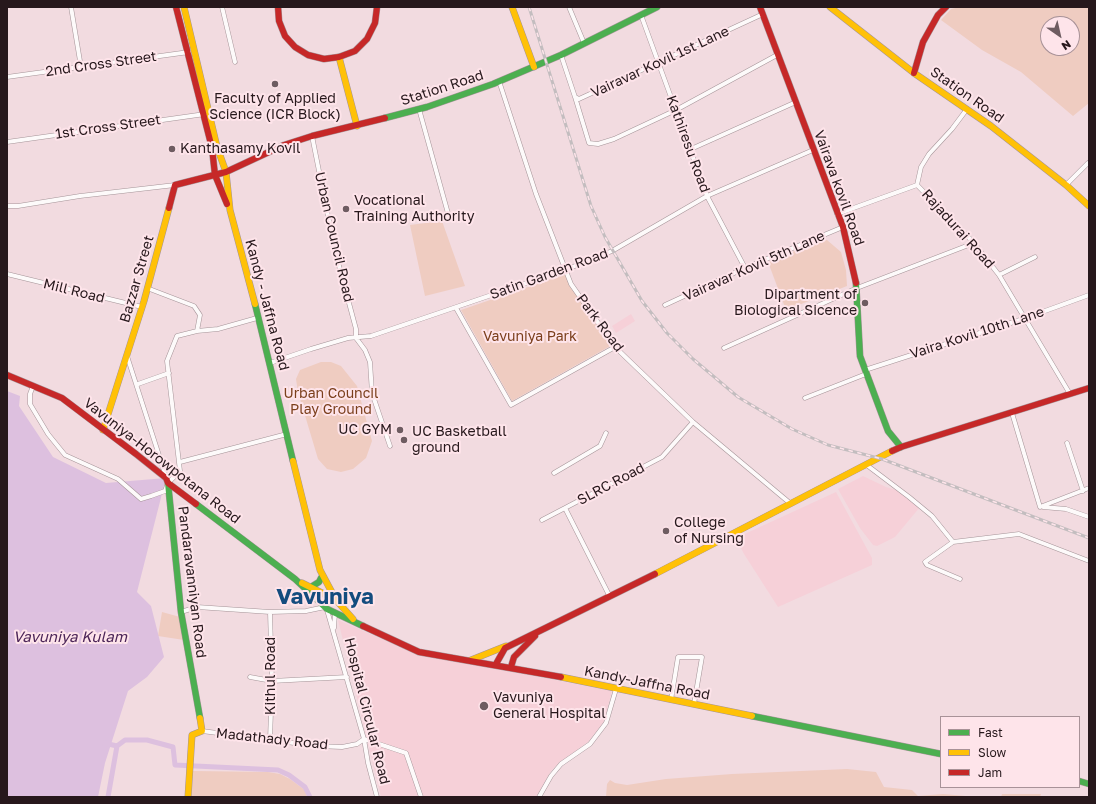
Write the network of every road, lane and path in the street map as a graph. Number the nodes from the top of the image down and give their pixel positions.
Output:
1 (71, 7) edge
2 (176, 7) edge
3 (184, 7) edge
4 (222, 7) edge
5 (278, 7) edge
6 (377, 7) edge
7 (512, 7) edge
8 (569, 7) edge
9 (657, 7) edge
10 (760, 7) edge
11 (830, 7) edge
12 (946, 7) edge
13 (763, 14) junction
14 (641, 15) junction
15 (584, 43) junction
16 (195, 51) junction
17 (188, 52) junction
18 (561, 55) junction
19 (777, 55) junction
20 (339, 58) junction
21 (235, 62) dead end
22 (658, 64) junction
23 (82, 67) junction
24 (534, 67) junction
25 (914, 73) junction
26 (7, 77) edge
27 (500, 81) junction
28 (200, 86) junction
29 (575, 97) junction
30 (796, 102) junction
31 (419, 109) junction
32 (966, 109) junction
33 (676, 110) junction
34 (206, 114) junction
35 (357, 126) junction
36 (312, 136) junction
37 (7, 142) edge
38 (691, 149) junction
39 (813, 150) junction
40 (1088, 163) edge
41 (226, 172) junction
42 (215, 175) junction
43 (917, 184) junction
44 (175, 185) junction
45 (1066, 185) junction
46 (707, 196) junction
47 (7, 206) edge
48 (1089, 206) edge
49 (230, 210) junction
50 (837, 214) junction
51 (449, 217) dead end
52 (843, 227) junction
53 (974, 243) junction
54 (1035, 257) dead end
55 (745, 268) junction
56 (565, 270) junction
57 (7, 274) edge
58 (999, 275) junction
59 (147, 288) junction
60 (857, 288) junction
61 (1089, 295) edge
62 (665, 305) dead end
63 (142, 307) junction
64 (456, 308) junction
65 (257, 318) junction
66 (1023, 319) junction
67 (197, 331) junction
68 (356, 338) junction
69 (615, 347) junction
70 (724, 348) dead end
71 (127, 355) junction
72 (270, 363) junction
73 (866, 372) junction
74 (169, 373) junction
75 (7, 375) edge
76 (138, 384) junction
77 (33, 385) junction
78 (1089, 388) edge
79 (1070, 394) junction
80 (805, 398) dead end
81 (1012, 413) junction
82 (693, 422) junction
83 (103, 430) junction
84 (606, 433) dead end
85 (287, 434) junction
86 (1067, 443) dead end
87 (390, 446) dead end
88 (901, 448) junction
89 (180, 462) junction
90 (868, 466) junction
91 (554, 473) dead end
92 (167, 481) junction
93 (1089, 488) edge
94 (1083, 491) junction
95 (791, 504) junction
96 (1040, 507) junction
97 (565, 508) junction
98 (1089, 517) edge
99 (542, 520) dead end
100 (953, 542) junction
101 (1089, 561) edge
102 (320, 570) junction
103 (321, 578) junction
104 (960, 578) dead end
105 (295, 579) junction
106 (311, 587) junction
107 (323, 593) junction
108 (610, 597) junction
109 (336, 600) junction
110 (326, 608) junction
111 (181, 612) junction
112 (270, 612) junction
113 (335, 613) junction
114 (354, 621) junction
115 (334, 630) junction
116 (541, 631) junction
117 (521, 640) junction
118 (471, 660) junction
119 (496, 664) junction
120 (511, 667) junction
121 (250, 677) dead end
122 (347, 677) junction
123 (272, 681) junction
124 (616, 689) junction
125 (671, 700) junction
126 (694, 705) junction
127 (202, 732) junction
128 (364, 739) junction
129 (270, 740) junction
130 (940, 754) edge
131 (188, 797) edge
132 (377, 797) edge
133 (421, 797) edge
134 (539, 797) edge

1 - 23 street
2 - 17 main road, Kandy - Jaffna Road
3 - 16 main road, Kandy - Jaffna Road
4 - 21 street
5 - 20 main road
6 - 20 main road
7 - 24 main road
8 - 15 street
9 - 14 main road, Station Road
10 - 13 main road, Vairava kovil Road
11 - 25 main road, Station Road
12 - 25 main road
13 - 19 main road, Vairava kovil Road
13 - 22 street, Vairavar Kovil 1st Lane
14 - 15 main road, Station Road
14 - 22 street, Kathiresu Road
15 - 18 main road, Station Road
16 - 17 street, 2nd Cross Street
16 - 28 main road, Kandy - Jaffna Road
17 - 23 street, 2nd Cross Street
17 - 28 main road, Kandy - Jaffna Road
18 - 24 main road, Station Road
18 - 29 street, Vairavar Kovil 1st Lane
19 - 30 main road, Vairava kovil Road
19 - 33 street
20 - 35 main road
22 - 29 street, Vairavar Kovil 1st Lane
22 - 33 street, Kathiresu Road
23 - 26 street, 2nd Cross Street
24 - 27 main road, Station Road
25 - 32 main road, Station Road
27 - 31 main road, Station Road
27 - 56 street, Park Road
28 - 34 main road, Kandy - Jaffna Road
29 - 33 street
30 - 38 street
30 - 39 main road, Vairava kovil Road
31 - 35 main road, Station Road
31 - 51 street
32 - 43 street, Rajadurai Road
32 - 45 main road, Station Road
33 - 38 street, Kathiresu Road
34 - 37 street, 1st Cross Street
34 - 41 main road, Kandy - Jaffna Road
34 - 42 main road, Kandy - Jaffna Road
35 - 36 main road, Station Road
36 - 41 main road, Station Road
36 - 68 street, Urban Council Road
38 - 46 street, Kathiresu Road
39 - 46 street, Satin Garden Road
39 - 50 main road, Vairava kovil Road
40 - 45 street
41 - 42 main road
41 - 49 main road, Kandy - Jaffna Road
42 - 44 main road
42 - 49 main road, Kandy - Jaffna Road
43 - 50 street
43 - 53 street, Rajadurai Road
44 - 47 street
44 - 59 main road, Bazzar Street
45 - 48 main road, Station Road
46 - 55 street, Kathiresu Road
46 - 56 street, Satin Garden Road
49 - 65 main road, Kandy - Jaffna Road
50 - 52 main road, Vairava kovil Road
52 - 55 street, Vairavar Kovil 5th Lane
52 - 60 main road, Vairava kovil Road
53 - 58 street, Rajadurai Road
53 - 60 street
54 - 58 street
55 - 62 street, Vairavar Kovil 5th Lane
56 - 64 street, Satin Garden Road
56 - 69 street, Park Road
57 - 63 street, Mill Road
58 - 66 street, Rajadurai Road
59 - 63 main road, Bazzar Street
59 - 67 street
60 - 70 street
60 - 73 main road, Vairava kovil Road
61 - 66 street, Vaira Kovil 10th Lane
63 - 71 main road, Bazzar Street
64 - 68 street, Satin Garden Road
64 - 69 street
65 - 67 street
65 - 72 main road, Kandy - Jaffna Road
66 - 73 street, Vaira Kovil 10th Lane
66 - 79 street, Rajadurai Road
67 - 74 street
68 - 72 street, Satin Garden Road
68 - 87 street
69 - 82 street, Park Road
71 - 76 street
71 - 83 main road, Bazzar Street
72 - 85 main road, Kandy - Jaffna Road
73 - 80 street, Vaira Kovil 10th Lane
73 - 88 main road, Vairava kovil Road
74 - 76 street
74 - 89 street
75 - 77 main road, Vavuniya-Horowpotana Road
76 - 92 street
77 - 83 main road, Vavuniya-Horowpotana Road
77 - 92 street
78 - 79 main road
79 - 81 main road
81 - 88 main road
81 - 96 street
82 - 95 street, Park Road
82 - 97 street, SLRC Road
83 - 92 main road, Vavuniya-Horowpotana Road
84 - 91 street
85 - 89 street
85 - 102 main road, Kandy - Jaffna Road
86 - 94 street
88 - 90 main road
89 - 92 street
90 - 95 main road
90 - 100 street
92 - 105 main road, Vavuniya-Horowpotana Road
92 - 111 main road, Pandaravanniyan Road
93 - 94 street
94 - 96 street
95 - 108 main road
96 - 98 street
97 - 99 street
97 - 108 street, SLRC Road
100 - 101 street
100 - 104 street
102 - 103 main road, Kandy - Jaffna Road
102 - 109 main road, Kandy - Jaffna Road
103 - 106 main road
103 - 107 main road, Kandy - Jaffna Road
105 - 106 main road, Vavuniya-Horowpotana Road
105 - 110 main road, Vavuniya-Horowpotana Road
106 - 107 main road, Vavuniya-Horowpotana Road
107 - 109 main road, Vavuniya-Horowpotana Road
107 - 110 main road, Kandy - Jaffna Road
108 - 116 main road
109 - 113 main road, Hospital Circular Road
109 - 114 main road, Kandy-Jaffna Road
110 - 112 street
110 - 113 main road, Kandy-Jaffna Road
110 - 115 street, Hospital Circular Road
111 - 112 street
111 - 127 main road, Pandaravanniyan Road
112 - 123 street, Kithul Road
113 - 114 main road, Kandy-Jaffna Road
113 - 115 street, Hospital Circular Road
114 - 118 main road, Kandy-Jaffna Road
115 - 122 street, Hospital Circular Road
116 - 117 main road
116 - 120 main road
117 - 118 main road
117 - 119 main road
118 - 119 main road, Kandy-Jaffna Road
119 - 120 main road, Kandy-Jaffna Road
120 - 124 main road, Kandy-Jaffna Road
121 - 123 street
122 - 123 street
122 - 128 street, Hospital Circular Road
123 - 129 street, Kithul Road
124 - 125 main road, Kandy-Jaffna Road
124 - 134 street
125 - 126 main road, Kandy-Jaffna Road
125 - 126 street
126 - 130 main road, Kandy-Jaffna Road
127 - 129 street, Madathady Road
127 - 131 main road
128 - 129 street, Madathady Road
128 - 132 street, Hospital Circular Road
128 - 133 street

